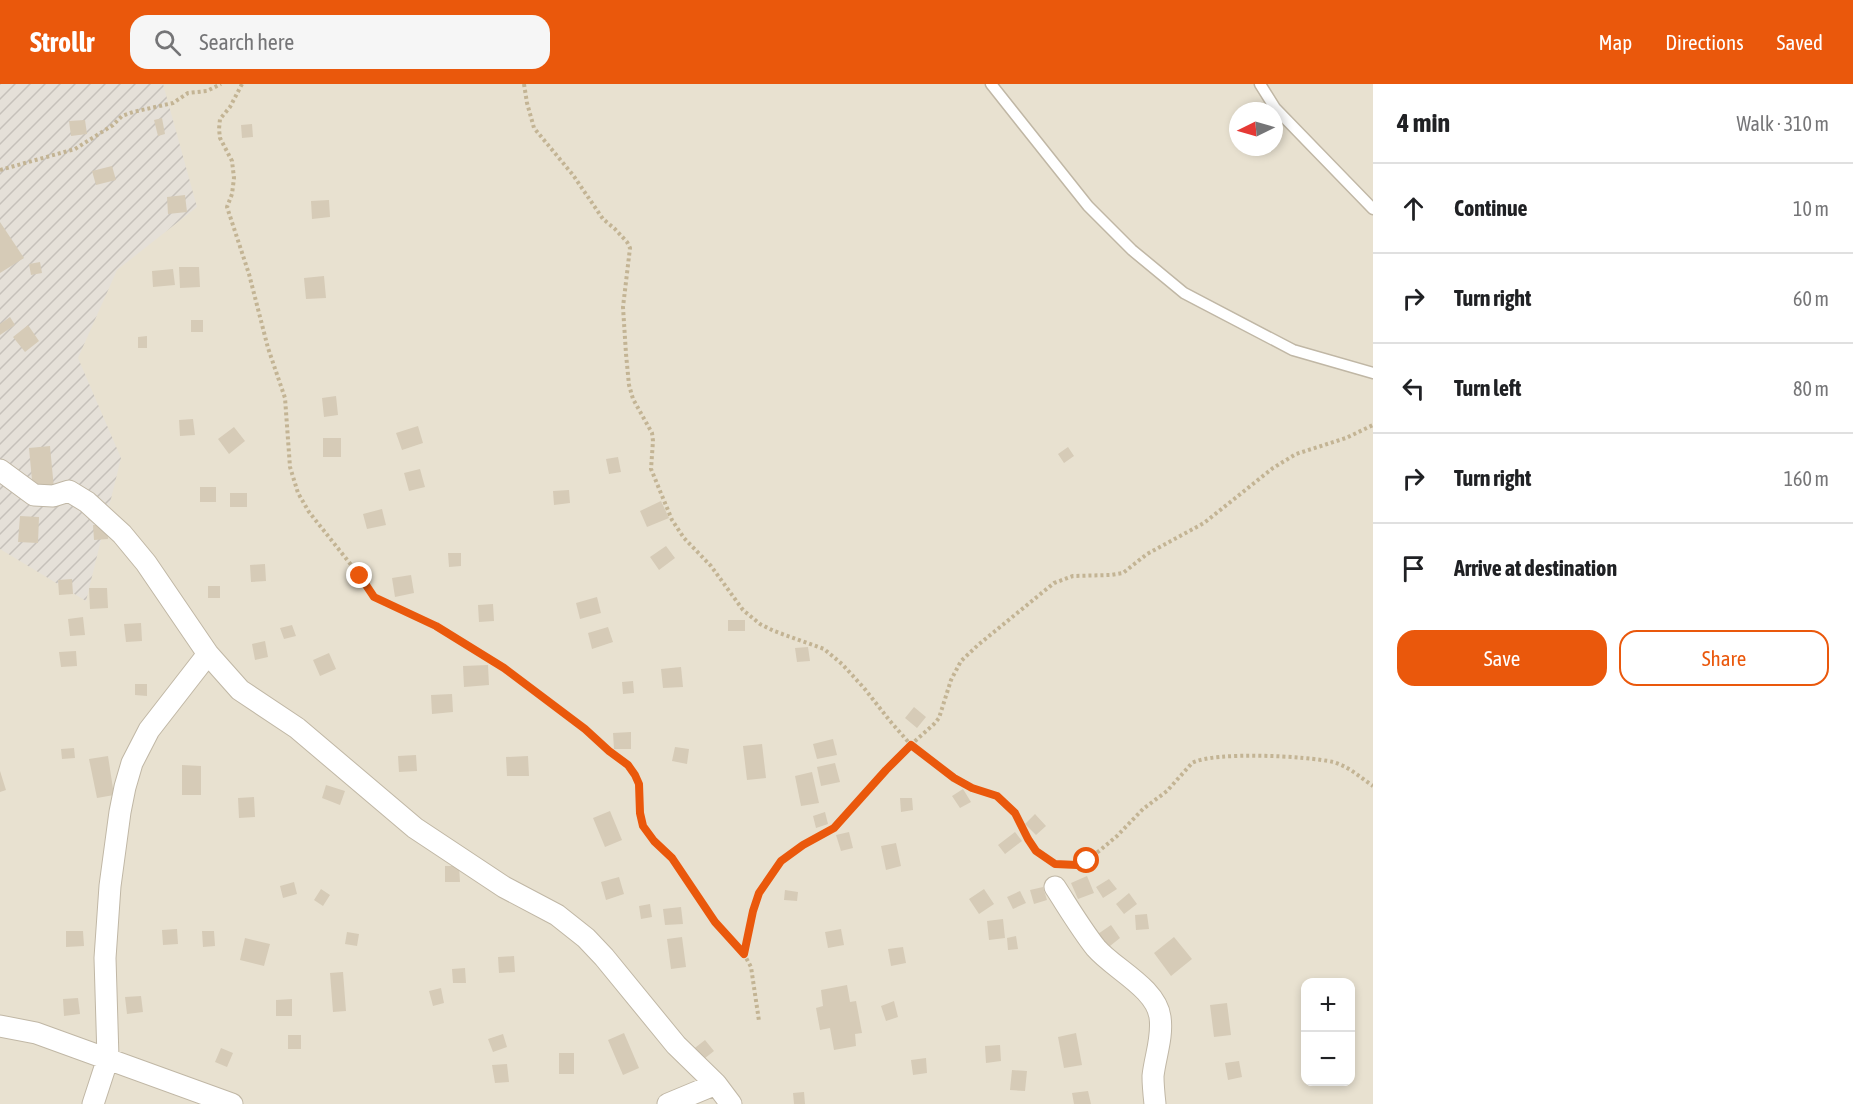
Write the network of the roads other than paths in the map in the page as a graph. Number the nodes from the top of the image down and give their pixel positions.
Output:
1 (991, 84) edge
2 (1260, 84) edge
3 (1373, 209) edge
4 (1373, 373) edge
5 (0, 470) edge
6 (208, 654) junction
7 (1055, 887) dead end
8 (0, 1026) edge
9 (108, 1058) junction
10 (716, 1084) junction
11 (93, 1104) edge
12 (232, 1104) edge
13 (668, 1104) edge
14 (732, 1104) edge
15 (1155, 1104) edge

1 - 4 lane
2 - 3 lane
5 - 6 street
6 - 9 street
6 - 10 street
7 - 15 street
8 - 9 street
9 - 11 street
9 - 12 street
10 - 13 street
10 - 14 street

